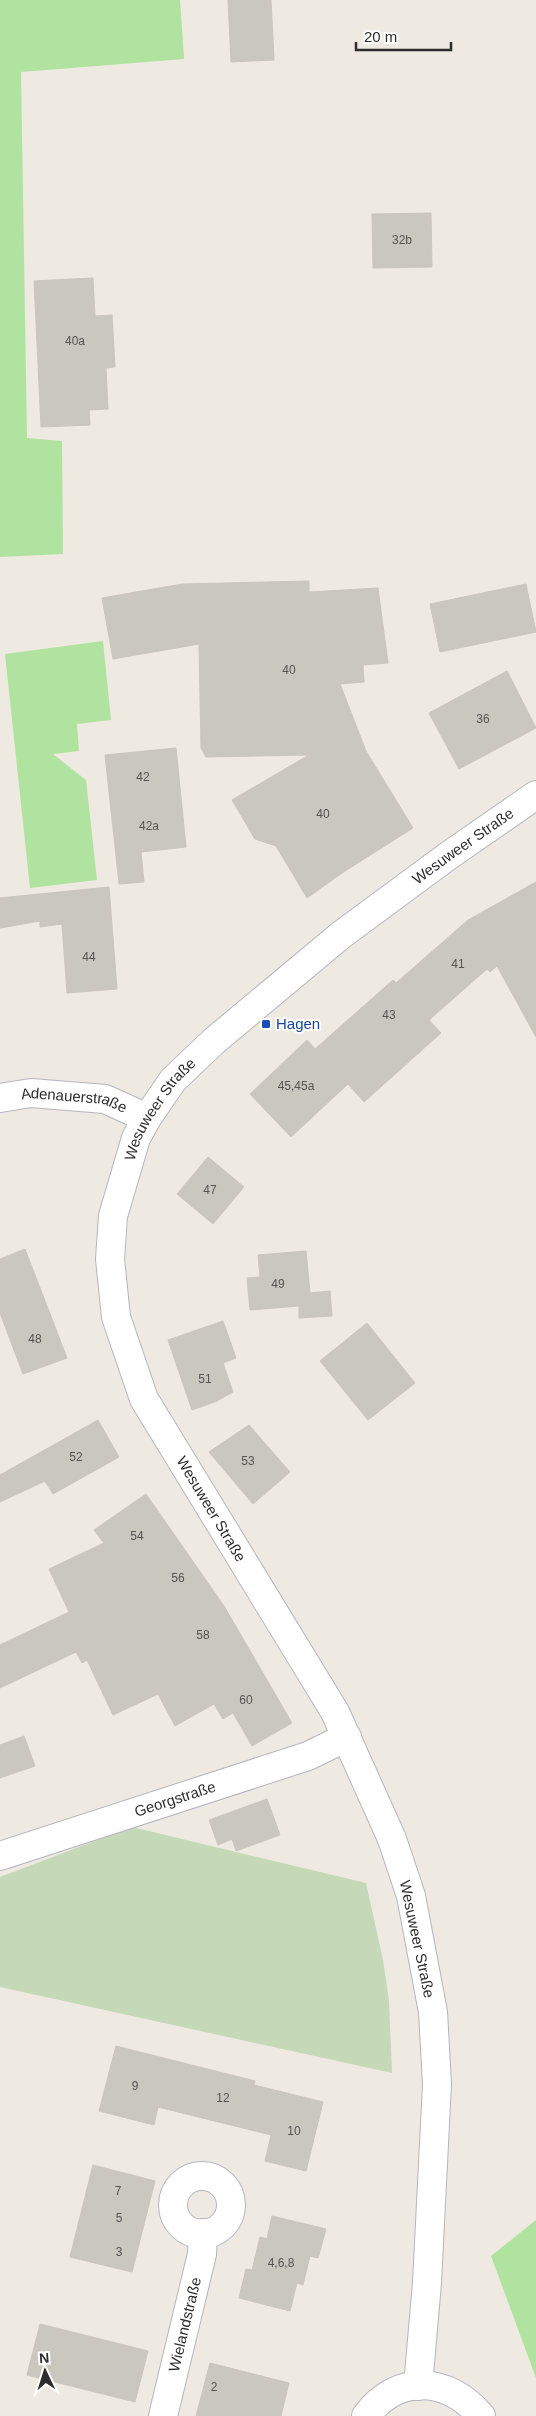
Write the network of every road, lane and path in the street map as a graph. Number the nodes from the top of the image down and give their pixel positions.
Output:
1 (536, 795) edge
2 (0, 1098) edge
3 (146, 1118) junction
4 (347, 1737) junction
5 (0, 1856) edge
6 (203, 2233) dead end
7 (418, 2386) junction
8 (163, 2416) edge
9 (366, 2416) edge
10 (481, 2416) edge

1 - 3 main road, Wesuweer Straße
2 - 3 main road, Adenauerstraße
3 - 4 main road, Wesuweer Straße
4 - 5 main road, Georgstraße
4 - 7 main road, Wesuweer Straße
6 - 8 main road, Wielandstraße
7 - 9 main road
7 - 10 main road

